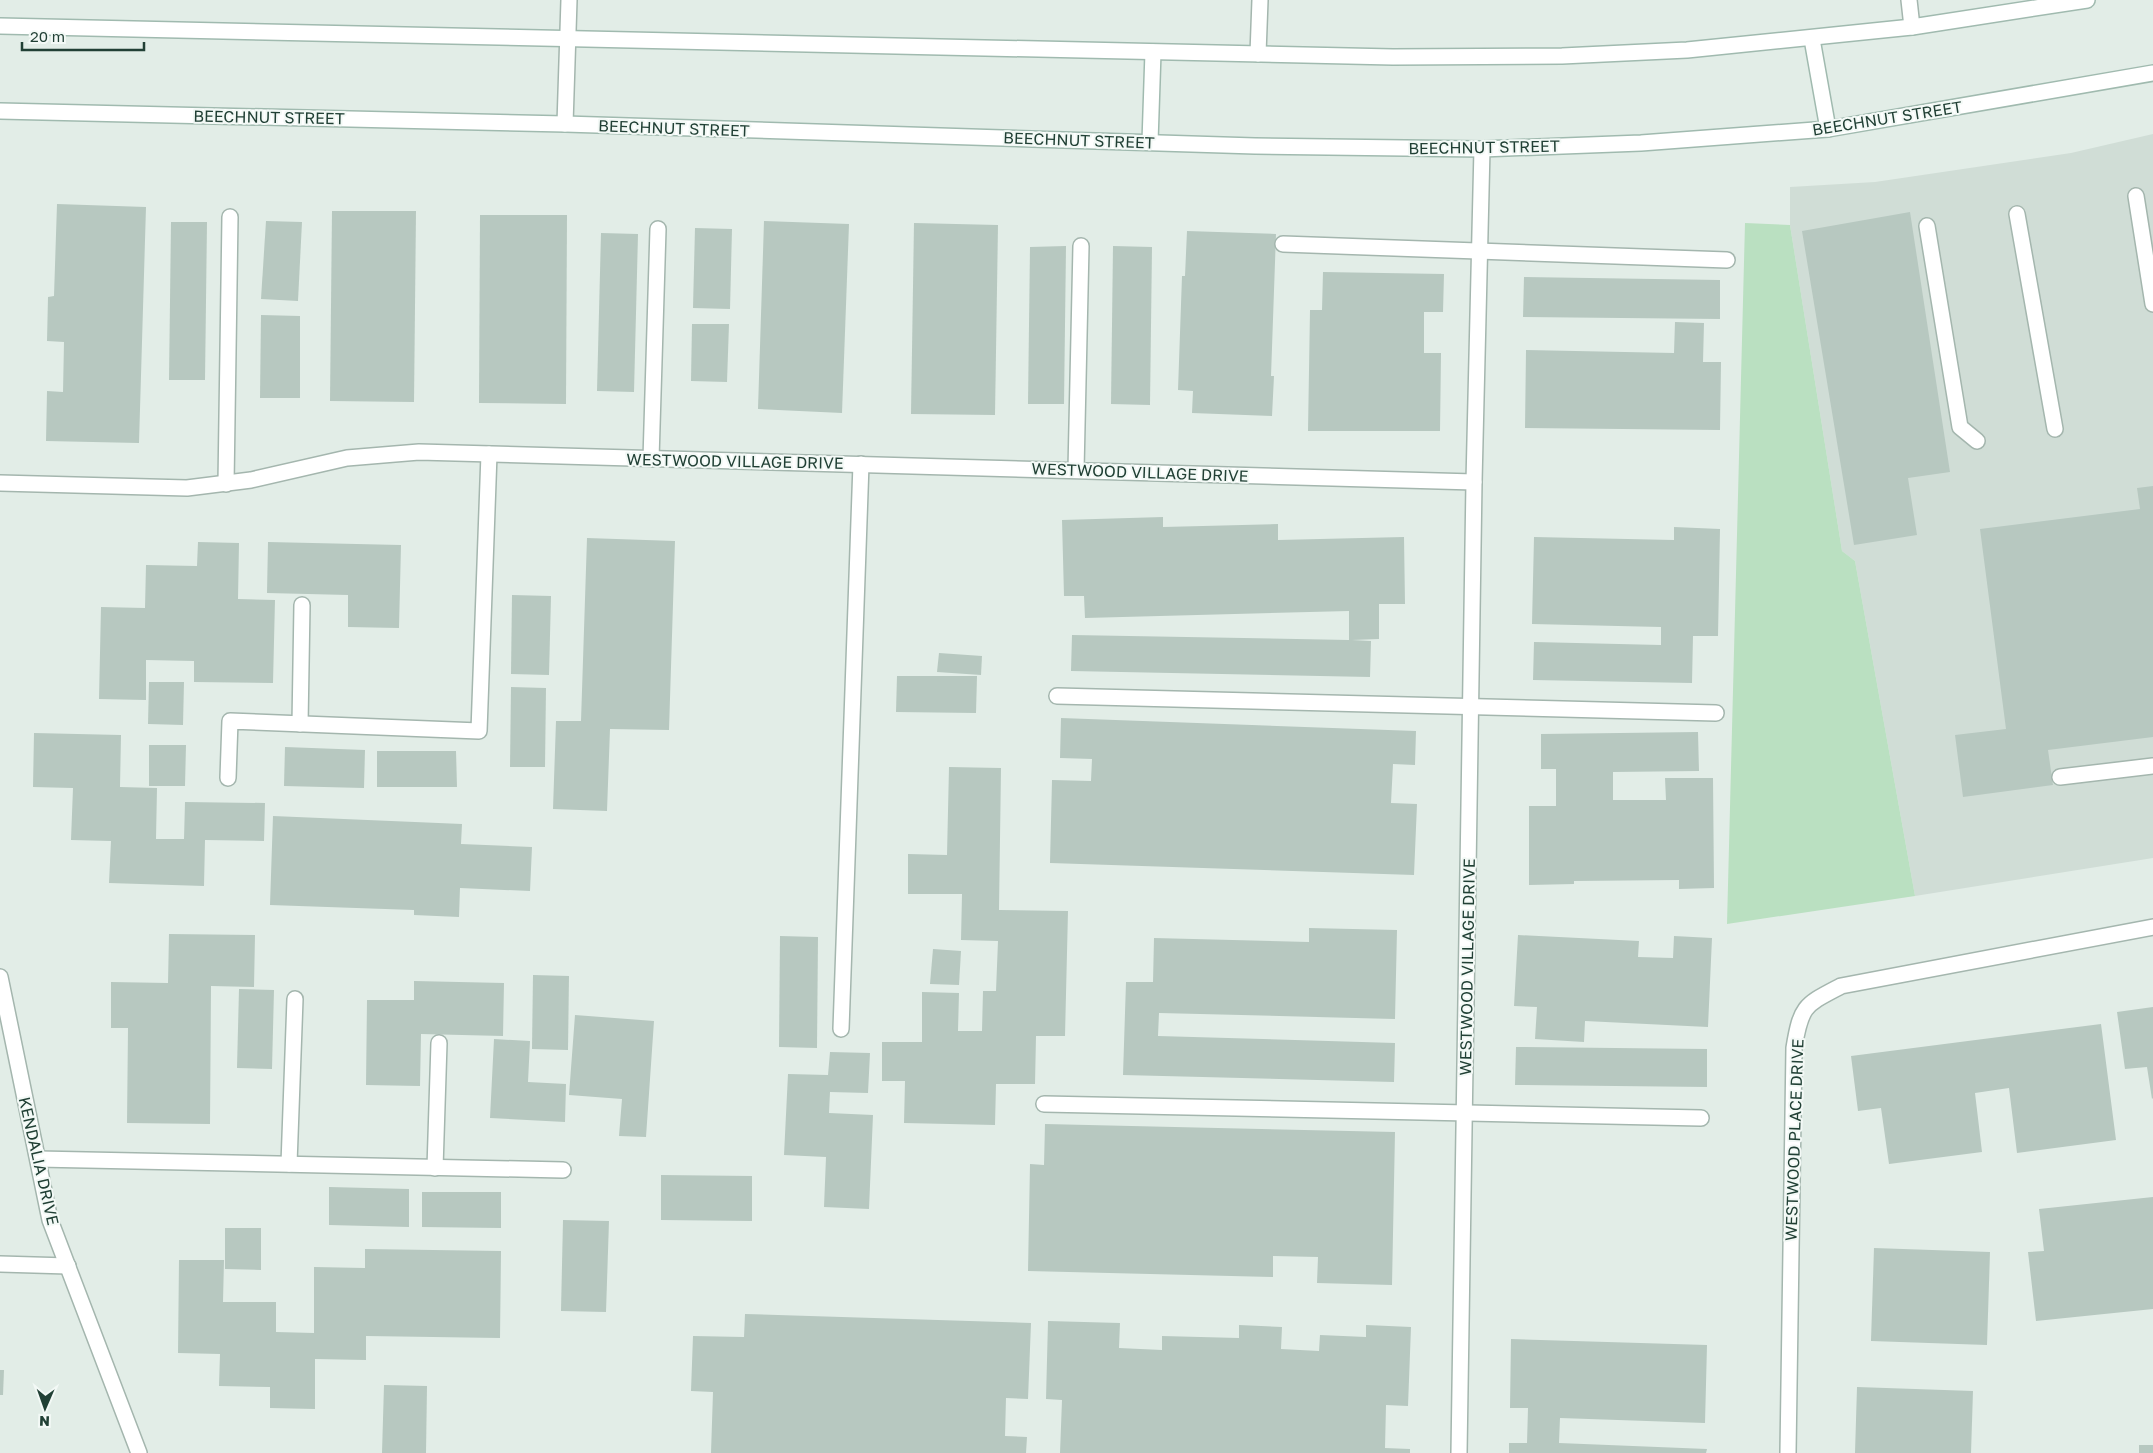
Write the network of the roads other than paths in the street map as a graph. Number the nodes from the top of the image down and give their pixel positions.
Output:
1 (569, 0) edge
2 (1260, 0) edge
3 (1909, 0) edge
4 (2079, 1) edge
5 (0, 26) edge
6 (1912, 27) junction
7 (1812, 38) junction
8 (568, 39) junction
9 (1153, 52) junction
10 (1258, 54) junction
11 (2153, 73) edge
12 (0, 111) edge
13 (565, 124) junction
14 (1828, 129) junction
15 (1150, 142) junction
16 (1482, 149) junction
17 (2136, 196) dead end
18 (2017, 214) dead end
19 (230, 217) dead end
20 (1927, 226) dead end
21 (658, 229) dead end
22 (1283, 244) dead end
23 (1081, 246) dead end
24 (1479, 251) junction
25 (1727, 260) dead end
26 (2153, 304) edge
27 (2055, 429) dead end
28 (1977, 442) dead end
29 (489, 454) junction
30 (651, 459) junction
31 (861, 464) junction
32 (1076, 470) junction
33 (1474, 482) junction
34 (0, 483) edge
35 (226, 484) junction
36 (302, 605) dead end
37 (1057, 696) dead end
38 (1471, 707) junction
39 (1716, 713) dead end
40 (300, 724) junction
41 (2153, 766) edge
42 (2060, 777) dead end
43 (228, 778) dead end
44 (2153, 927) edge
45 (0, 977) edge
46 (295, 999) dead end
47 (841, 1029) dead end
48 (440, 1042) dead end
49 (1044, 1104) dead end
50 (1465, 1113) junction
51 (1702, 1118) dead end
52 (38, 1159) junction
53 (289, 1164) junction
54 (435, 1168) junction
55 (563, 1170) dead end
56 (0, 1264) edge
57 (68, 1266) junction
58 (139, 1453) edge
59 (1460, 1453) edge
60 (1788, 1453) edge

1 - 8 main road
2 - 10 main road
3 - 6 main road
4 - 6 main road
5 - 8 main road
6 - 7 main road
7 - 10 main road
7 - 14 main road
8 - 9 main road
8 - 13 main road
9 - 10 main road
9 - 15 main road
11 - 14 main road, BEECHNUT STREET
12 - 13 main road, BEECHNUT STREET
13 - 15 main road, BEECHNUT STREET
14 - 16 main road, BEECHNUT STREET
15 - 16 main road, BEECHNUT STREET
16 - 24 main road, WESTWOOD VILLAGE DRIVE
17 - 26 main road
18 - 27 main road
19 - 35 main road
20 - 28 main road
21 - 30 main road
22 - 24 main road
23 - 32 main road
24 - 25 main road
24 - 33 main road, WESTWOOD VILLAGE DRIVE
29 - 30 main road, WESTWOOD VILLAGE DRIVE
29 - 35 main road, WESTWOOD VILLAGE DRIVE
29 - 40 main road
30 - 31 main road, WESTWOOD VILLAGE DRIVE
31 - 32 main road, WESTWOOD VILLAGE DRIVE
31 - 47 main road
32 - 33 main road, WESTWOOD VILLAGE DRIVE
33 - 38 main road, WESTWOOD VILLAGE DRIVE
34 - 35 main road, WESTWOOD VILLAGE DRIVE
36 - 40 main road
37 - 38 main road
38 - 39 main road
38 - 50 main road, WESTWOOD VILLAGE DRIVE
40 - 43 main road
41 - 42 main road
44 - 60 main road, WESTWOOD PLACE DRIVE
45 - 52 main road, KENDALIA DRIVE
46 - 53 main road
48 - 54 main road
49 - 50 main road
50 - 51 main road
50 - 59 main road, WESTWOOD VILLAGE DRIVE
52 - 53 main road
52 - 57 main road, KENDALIA DRIVE
53 - 54 main road
54 - 55 main road
56 - 57 main road
57 - 58 main road, KENDALIA DRIVE

